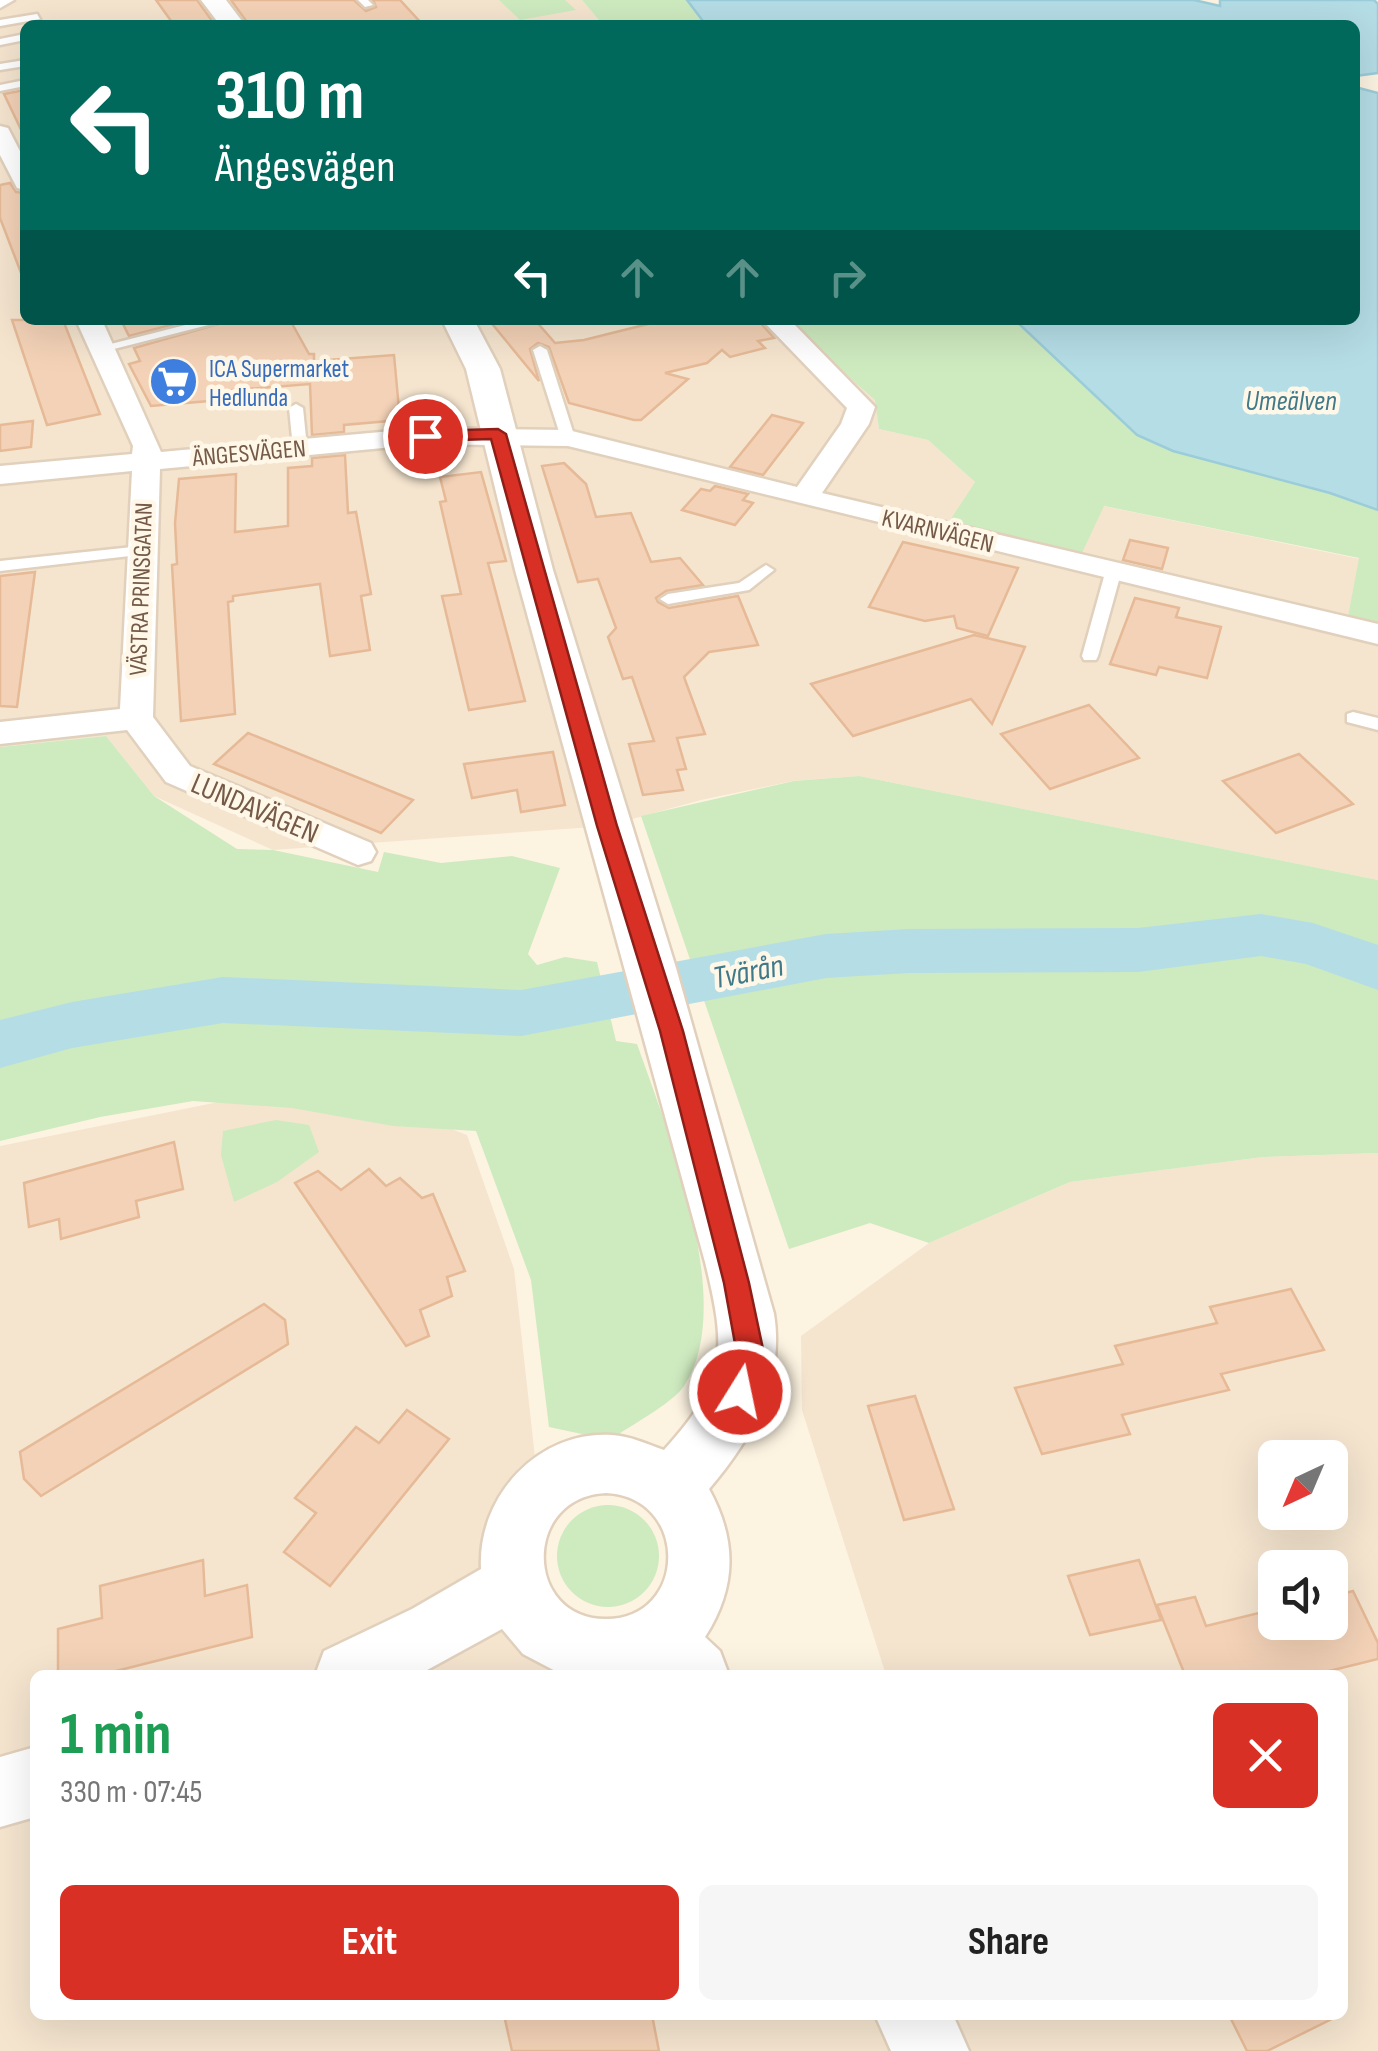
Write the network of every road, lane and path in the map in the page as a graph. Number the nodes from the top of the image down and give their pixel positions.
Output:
1 (213, 0) edge
2 (37, 17) dead end
3 (229, 20) edge
4 (0, 23) edge
5 (0, 133) edge
6 (14, 174) edge
7 (91, 325) edge
8 (201, 325) edge
9 (461, 325) edge
10 (780, 325) edge
11 (102, 348) junction
12 (540, 350) dead end
13 (296, 408) dead end
14 (498, 434) junction
15 (568, 438) junction
16 (300, 448) junction
17 (147, 461) junction
18 (0, 475) edge
19 (804, 498) junction
20 (142, 551) junction
21 (0, 566) edge
22 (766, 570) dead end
23 (1113, 572) junction
24 (668, 599) dead end
25 (1378, 634) edge
26 (1090, 656) dead end
27 (136, 718) junction
28 (1353, 718) dead end
29 (1378, 724) edge
30 (0, 733) edge
31 (358, 852) dead end
32 (671, 1488) junction
33 (514, 1584) junction
34 (678, 1656) edge
35 (358, 1670) edge
36 (30, 1783) edge
37 (0, 1792) edge
38 (916, 2020) edge
39 (931, 2051) edge

1 - 3 street
2 - 4 lane
5 - 6 street
7 - 11 street, VÄSTRA PRINSGATAN
8 - 11 lane
9 - 14 street
10 - 19 street
11 - 17 street, VÄSTRA PRINSGATAN
12 - 15 lane
13 - 16 lane
14 - 15 street, KVARNVÄGEN
14 - 16 street, ÄNGESVÄGEN
14 - 32 street
15 - 19 street, KVARNVÄGEN
16 - 17 street, ÄNGESVÄGEN
17 - 18 street, ÄNGESVÄGEN
17 - 20 street, VÄSTRA PRINSGATAN
19 - 23 street, KVARNVÄGEN
20 - 21 lane
20 - 27 street, VÄSTRA PRINSGATAN
22 - 24 lane
23 - 25 street, KVARNVÄGEN
23 - 26 lane
27 - 30 street
27 - 31 street, LUNDAVÄGEN
28 - 29 lane
32 - 33 street
32 - 34 street
33 - 34 street
33 - 35 street
36 - 37 street
38 - 39 street

